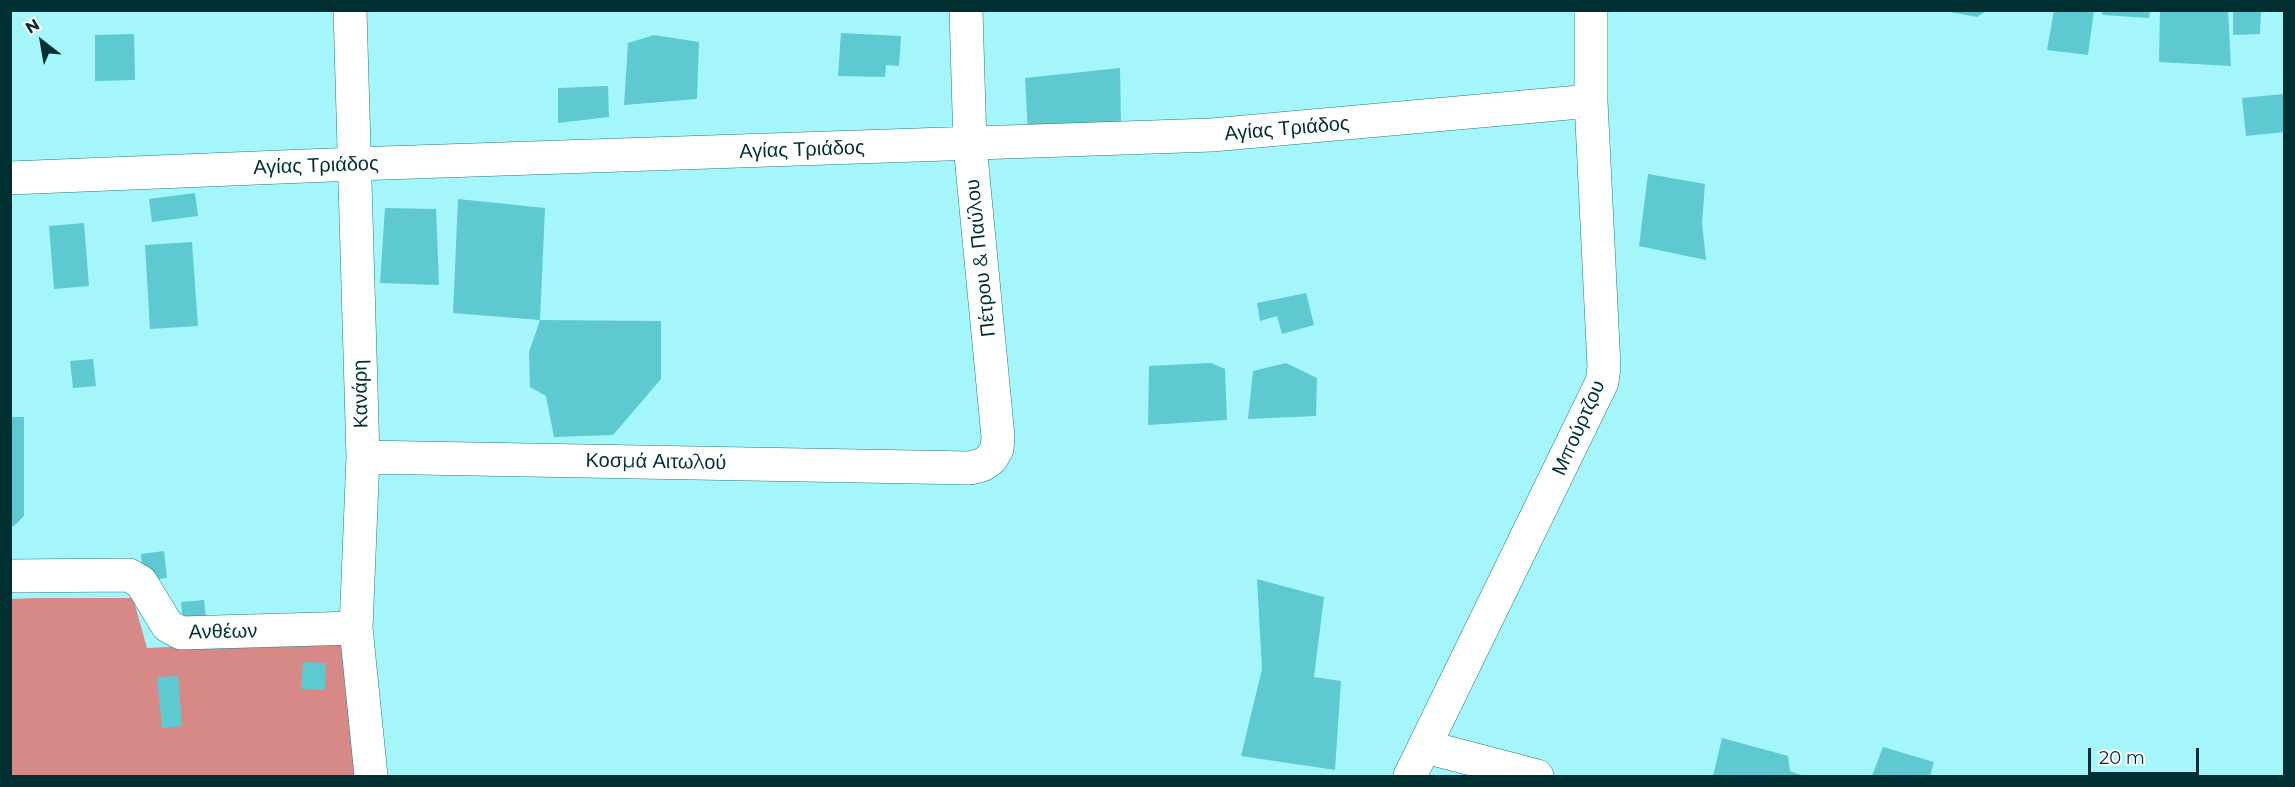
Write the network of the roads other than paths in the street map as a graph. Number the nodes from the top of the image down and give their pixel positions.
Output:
1 (350, 10) edge
2 (966, 10) edge
3 (1591, 10) edge
4 (1591, 101) junction
5 (970, 145) junction
6 (356, 164) junction
7 (10, 178) edge
8 (363, 457) junction
9 (949, 468) joint
10 (10, 576) edge
11 (356, 628) junction
12 (1426, 747) junction
13 (371, 777) edge
14 (1410, 777) edge
15 (1537, 777) edge

1 - 6 street, Κανάρη
2 - 5 street, Πέτρου & Παύλου
3 - 4 street, Μπούρτζου
4 - 5 street, Αγίας Τριάδος
4 - 12 street, Μπούρτζου
5 - 6 street, Αγίας Τριάδος
5 - 9 street, Πέτρου & Παύλου
6 - 7 street, Αγίας Τριάδος
6 - 8 street, Κανάρη
8 - 9 street, Κοσμά Αιτωλού
8 - 11 street, Κανάρη
10 - 11 street, Ανθέων
11 - 13 street, Κανάρη
12 - 14 street, Μπούρτζου
12 - 15 street

